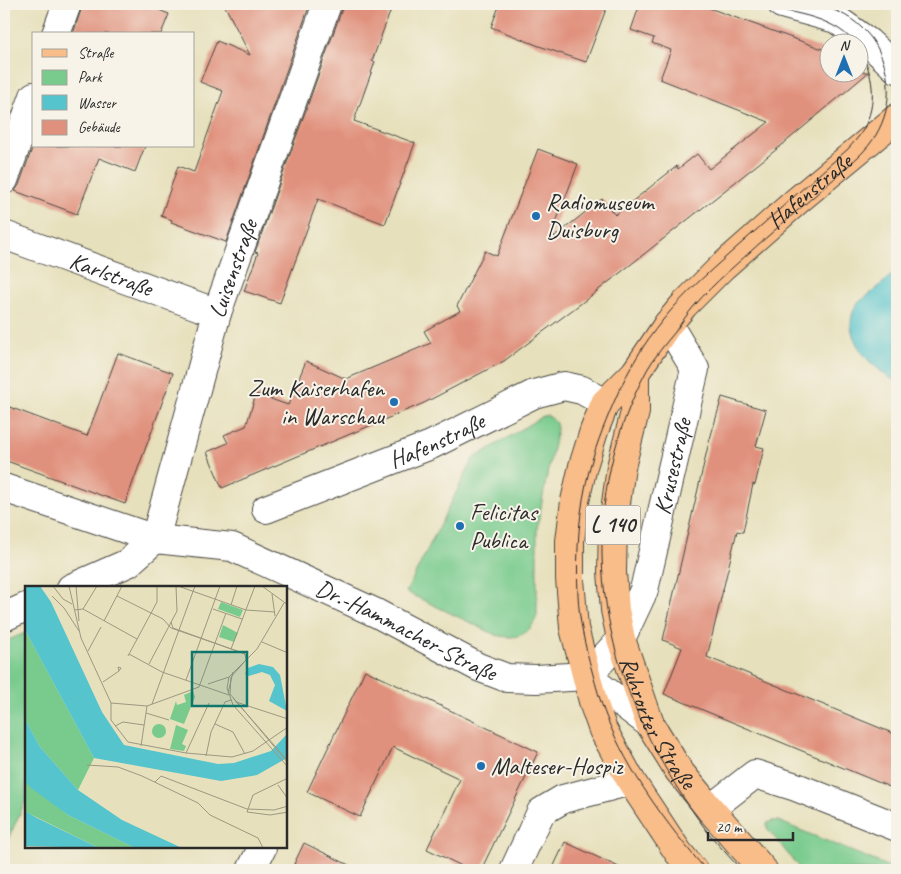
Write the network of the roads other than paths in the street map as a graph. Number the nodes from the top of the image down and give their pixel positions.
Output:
1 (67, 4) edge
2 (327, 4) edge
3 (782, 4) edge
4 (57, 32) edge
5 (897, 69) edge
6 (32, 102) edge
7 (897, 118) edge
8 (4, 180) edge
9 (4, 235) edge
10 (217, 313) junction
11 (668, 324) junction
12 (635, 373) junction
13 (605, 404) junction
14 (4, 488) edge
15 (266, 509) dead end
16 (155, 539) junction
17 (76, 586) edge
18 (25, 607) edge
19 (4, 617) edge
20 (620, 639) junction
21 (586, 676) junction
22 (650, 724) junction
23 (631, 781) junction
24 (710, 809) junction
25 (897, 827) edge
26 (262, 849) edge
27 (251, 870) edge
28 (514, 870) edge
29 (693, 870) edge
30 (764, 870) edge

1 - 4 street
2 - 10 street, Luisenstraße
3 - 5 street
6 - 8 street
7 - 11 main road, Hafenstraße / L 140
9 - 10 street, Karlstraße
10 - 16 street, Luisenstraße
11 - 12 main road, L 140
11 - 20 street, Krusestraße
12 - 13 main road, L 140
12 - 20 main road, Krusestraße / L 140
13 - 15 street, Hafenstraße
13 - 21 main road, L 140
14 - 16 street, Dr.-Hammacher-Straße
16 - 17 street
16 - 21 street, Dr.-Hammacher-Straße
18 - 19 street
20 - 21 street
20 - 22 main road, Ruhrorter Straße / L 140
21 - 22 street
21 - 23 main road, Ruhrorter Straße / L 140
22 - 24 main road, Ruhrorter Straße / L 140
23 - 28 street
23 - 29 main road, Ruhrorter Straße / L 140
24 - 25 street
24 - 30 main road, Ruhrorter Straße / L 140
26 - 27 street

